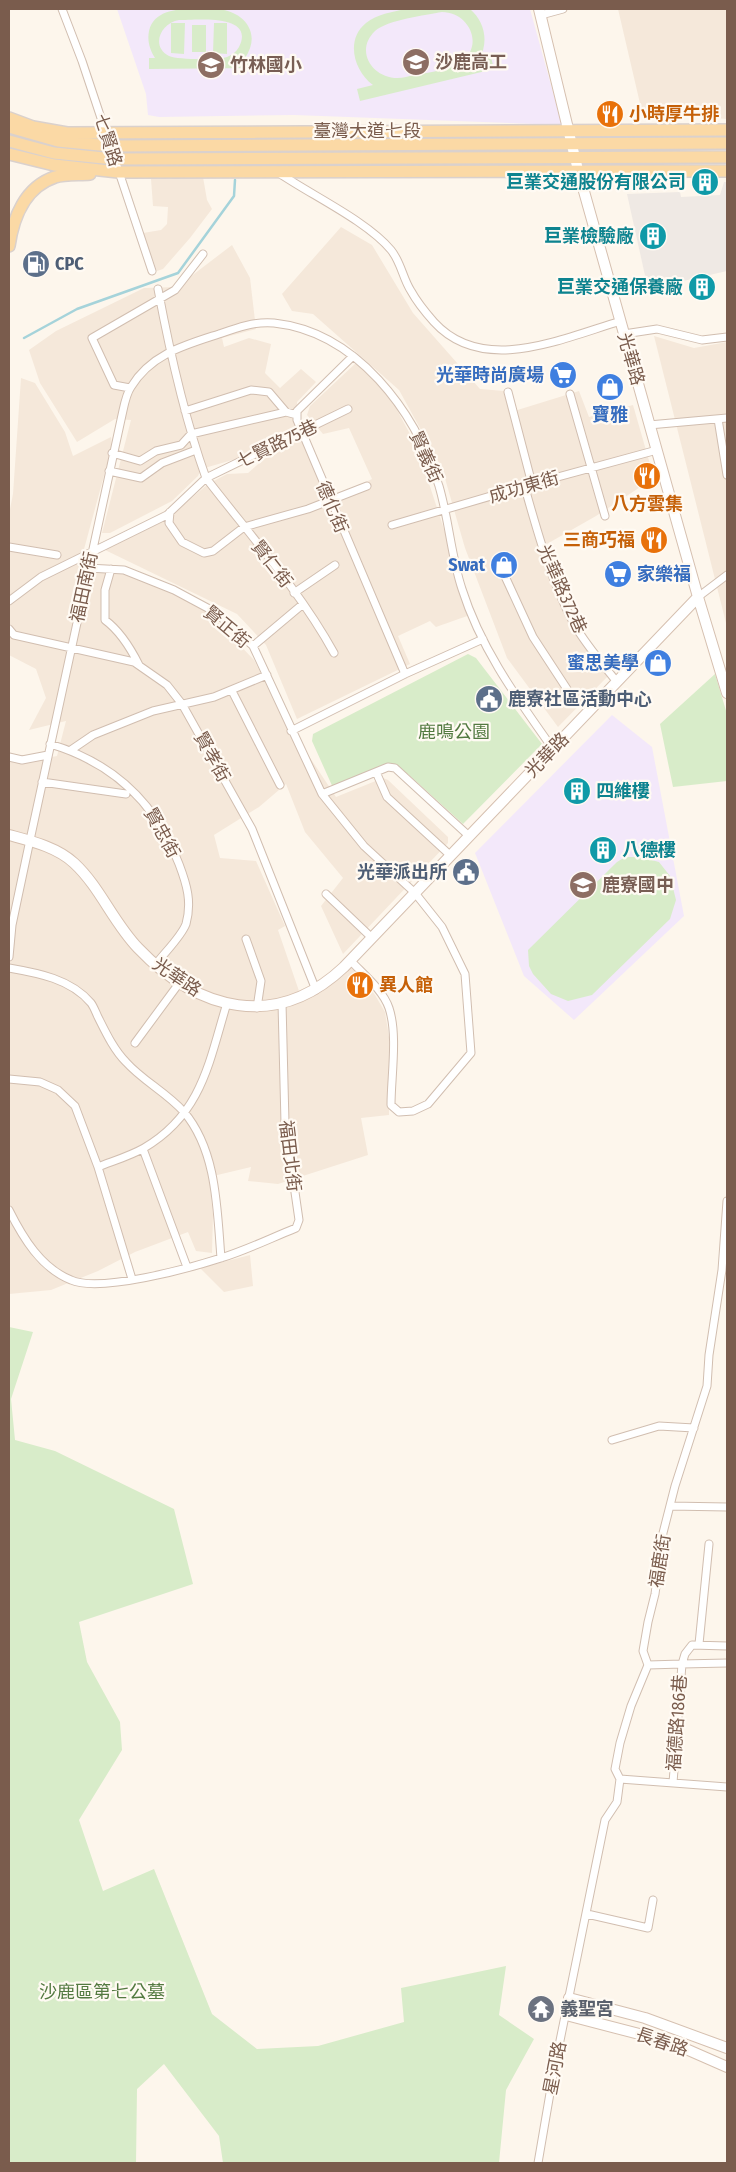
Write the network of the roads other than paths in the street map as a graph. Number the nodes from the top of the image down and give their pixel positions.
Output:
1 (62, 9) edge
2 (563, 9) edge
3 (540, 12) edge
4 (9, 118) edge
5 (9, 127) edge
6 (568, 130) junction
7 (727, 130) edge
8 (106, 132) junction
9 (9, 141) edge
10 (727, 143) edge
11 (572, 144) junction
12 (110, 146) junction
13 (9, 154) edge
14 (574, 157) junction
15 (727, 157) edge
16 (114, 159) junction
17 (559, 170) junction
18 (578, 170) junction
19 (276, 171) junction
20 (727, 171) edge
21 (118, 172) junction
22 (9, 246) edge
23 (204, 254) dead end
24 (152, 271) dead end
25 (158, 289) dead end
26 (160, 299) junction
27 (620, 321) junction
28 (624, 334) junction
29 (727, 337) edge
30 (169, 350) junction
31 (353, 356) junction
32 (130, 388) junction
33 (508, 392) dead end
34 (570, 394) dead end
35 (348, 410) dead end
36 (185, 411) junction
37 (286, 412) junction
38 (297, 415) junction
39 (727, 418) edge
40 (718, 419) junction
41 (649, 425) junction
42 (300, 432) junction
43 (191, 434) junction
44 (196, 450) junction
45 (657, 450) junction
46 (112, 453) junction
47 (591, 468) junction
48 (108, 471) junction
49 (727, 475) edge
50 (206, 478) junction
51 (532, 484) junction
52 (367, 486) dead end
53 (525, 488) junction
54 (329, 500) junction
55 (446, 510) junction
56 (170, 512) junction
57 (605, 516) dead end
58 (392, 525) dead end
59 (244, 527) junction
60 (9, 547) edge
61 (91, 552) junction
62 (57, 555) dead end
63 (335, 565) dead end
64 (88, 568) junction
65 (111, 569) junction
66 (503, 572) dead end
67 (727, 575) edge
68 (294, 593) junction
69 (698, 597) junction
70 (9, 601) edge
71 (303, 604) junction
72 (9, 629) edge
73 (483, 640) junction
74 (253, 646) junction
75 (71, 648) junction
76 (334, 653) dead end
77 (140, 667) junction
78 (267, 674) junction
79 (405, 674) junction
80 (617, 682) junction
81 (567, 689) dead end
82 (232, 691) junction
83 (727, 693) edge
84 (182, 704) junction
85 (291, 731) junction
86 (50, 744) junction
87 (553, 748) junction
88 (71, 750) junction
89 (48, 755) junction
90 (9, 757) edge
91 (376, 772) junction
92 (42, 782) junction
93 (280, 784) dead end
94 (126, 794) dead end
95 (322, 794) junction
96 (9, 835) edge
97 (470, 836) junction
98 (30, 840) junction
99 (451, 856) junction
100 (415, 893) junction
101 (326, 894) dead end
102 (11, 924) edge
103 (372, 938) junction
104 (246, 939) dead end
105 (9, 957) edge
106 (350, 960) junction
107 (156, 964) junction
108 (9, 968) edge
109 (180, 982) junction
110 (316, 990) junction
111 (226, 1003) junction
112 (282, 1003) junction
113 (257, 1008) junction
114 (136, 1043) dead end
115 (9, 1079) edge
116 (185, 1113) junction
117 (143, 1149) junction
118 (98, 1167) junction
119 (727, 1201) edge
120 (9, 1210) edge
121 (222, 1258) junction
122 (187, 1267) junction
123 (132, 1279) junction
124 (694, 1428) junction
125 (612, 1440) dead end
126 (670, 1506) junction
127 (727, 1507) edge
128 (709, 1544) dead end
129 (699, 1644) junction
130 (727, 1646) edge
131 (727, 1663) edge
132 (682, 1664) junction
133 (648, 1665) junction
134 (620, 1779) junction
135 (673, 1783) junction
136 (727, 1788) edge
137 (653, 1900) dead end
138 (586, 1914) junction
139 (569, 1998) junction
140 (566, 2015) junction
141 (666, 2025) junction
142 (660, 2039) junction
143 (727, 2048) edge
144 (727, 2067) edge
145 (538, 2163) edge

1 - 8 street, 七賢路
2 - 3 street
3 - 6 street, 光華路
4 - 8 main road, 臺灣大道七段
5 - 12 main road, 臺灣大道七段
6 - 7 main road, 臺灣大道七段
6 - 8 main road, 臺灣大道七段
6 - 11 street, 光華路
8 - 12 street, 七賢路
9 - 16 main road, 臺灣大道七段
10 - 11 main road, 臺灣大道七段
11 - 12 main road, 臺灣大道七段
11 - 14 street, 光華路
12 - 16 street, 七賢路
13 - 21 main road
14 - 15 main road, 臺灣大道七段
14 - 16 main road, 臺灣大道七段
14 - 17 main road
14 - 18 street, 光華路
16 - 21 street, 七賢路
17 - 18 main road
17 - 19 main road
18 - 20 main road
18 - 27 street, 光華路
19 - 21 main road
19 - 27 street
21 - 22 main road
21 - 24 street, 七賢路
23 - 26 street
25 - 26 street
26 - 30 street
26 - 32 street
27 - 28 street, 光華路
28 - 29 street
28 - 41 street, 光華路
30 - 31 street, 賢義街
30 - 32 street, 福田南街
30 - 36 street
31 - 38 street
31 - 55 street, 賢義街
32 - 46 street, 福田南街
33 - 51 street
34 - 47 street
35 - 42 street, 七賢路75巷
36 - 37 street
36 - 43 street
37 - 38 street
37 - 43 street
38 - 42 street, 德化街
39 - 40 street
40 - 41 street
40 - 49 street
41 - 45 street, 光華路
42 - 50 street, 七賢路75巷
42 - 54 street, 德化街
43 - 44 street
43 - 46 street
44 - 48 street
44 - 50 street
45 - 47 street, 成功東街
45 - 69 street, 光華路
46 - 48 street, 福田南街
47 - 51 street, 成功東街
47 - 57 street
48 - 61 street, 福田南街
50 - 56 street
50 - 59 street, 賢仁街
51 - 53 street, 成功東街
52 - 54 street
53 - 55 street, 成功東街
53 - 80 street, 光華路372巷
54 - 59 street
54 - 79 street, 德化街
55 - 58 street, 成功東街
55 - 73 street, 賢義街
56 - 59 street
56 - 61 street
59 - 68 street, 賢仁街
60 - 62 street
61 - 64 street, 福田南街
61 - 70 street
63 - 68 street
64 - 65 street, 賢正街
64 - 75 street, 福田南街
65 - 74 street, 賢正街
65 - 77 street
66 - 81 street
67 - 69 street
68 - 71 street, 賢仁街
69 - 80 street, 光華路
69 - 83 street
71 - 74 street
71 - 76 street, 賢仁街
72 - 75 street, 賢孝街
73 - 79 street
73 - 87 street, 賢義街
74 - 78 street, 賢正街
75 - 77 street, 賢孝街
75 - 86 street, 福田南街
77 - 84 street, 賢孝街
78 - 82 street
78 - 85 street, 賢正街
79 - 85 street
80 - 87 street, 光華路
82 - 84 street
82 - 93 street
84 - 88 street
84 - 110 street, 賢孝街
85 - 95 street, 賢正街
86 - 88 street, 賢忠街
86 - 89 street, 福田南街
87 - 97 street, 光華路
88 - 107 street, 賢忠街
89 - 90 street
89 - 92 street, 福田南街
91 - 95 street
91 - 97 street
91 - 99 street
92 - 94 street
92 - 98 street, 福田南街
95 - 100 street, 賢正街
96 - 98 street, 光華路
97 - 99 street, 光華路
98 - 102 street
98 - 107 street, 光華路
99 - 100 street, 光華路
100 - 103 street, 光華路
100 - 106 street, 賢正街
101 - 103 street
102 - 105 street
103 - 106 street, 光華路
104 - 113 street
106 - 110 street, 光華路
107 - 109 street, 光華路
108 - 116 street
109 - 111 street, 光華路
109 - 114 street
110 - 112 street, 光華路
111 - 113 street, 光華路
111 - 116 street
112 - 113 street, 光華路
112 - 121 street, 福田北街
115 - 118 street
116 - 117 street
116 - 121 street
117 - 118 street
117 - 122 street
118 - 123 street
119 - 124 street, 福鹿街
120 - 123 street, 福田北街
121 - 122 street, 福田北街
122 - 123 street, 福田北街
124 - 125 street
124 - 126 street, 福鹿街
126 - 127 street
126 - 133 street, 福鹿街
128 - 129 street
129 - 130 street
129 - 132 street
131 - 132 street
132 - 133 street
132 - 135 street, 福德路186巷
133 - 134 street, 福鹿街
134 - 135 street, 福德路186巷
134 - 138 street, 福鹿街
135 - 136 street, 福德路186巷
137 - 138 street
138 - 139 street, 星河路
139 - 140 street, 星河路
139 - 141 street, 長春路
140 - 142 street, 長春路
140 - 145 street, 星河路
141 - 142 street
141 - 143 street, 長春路
142 - 144 street, 長春路

